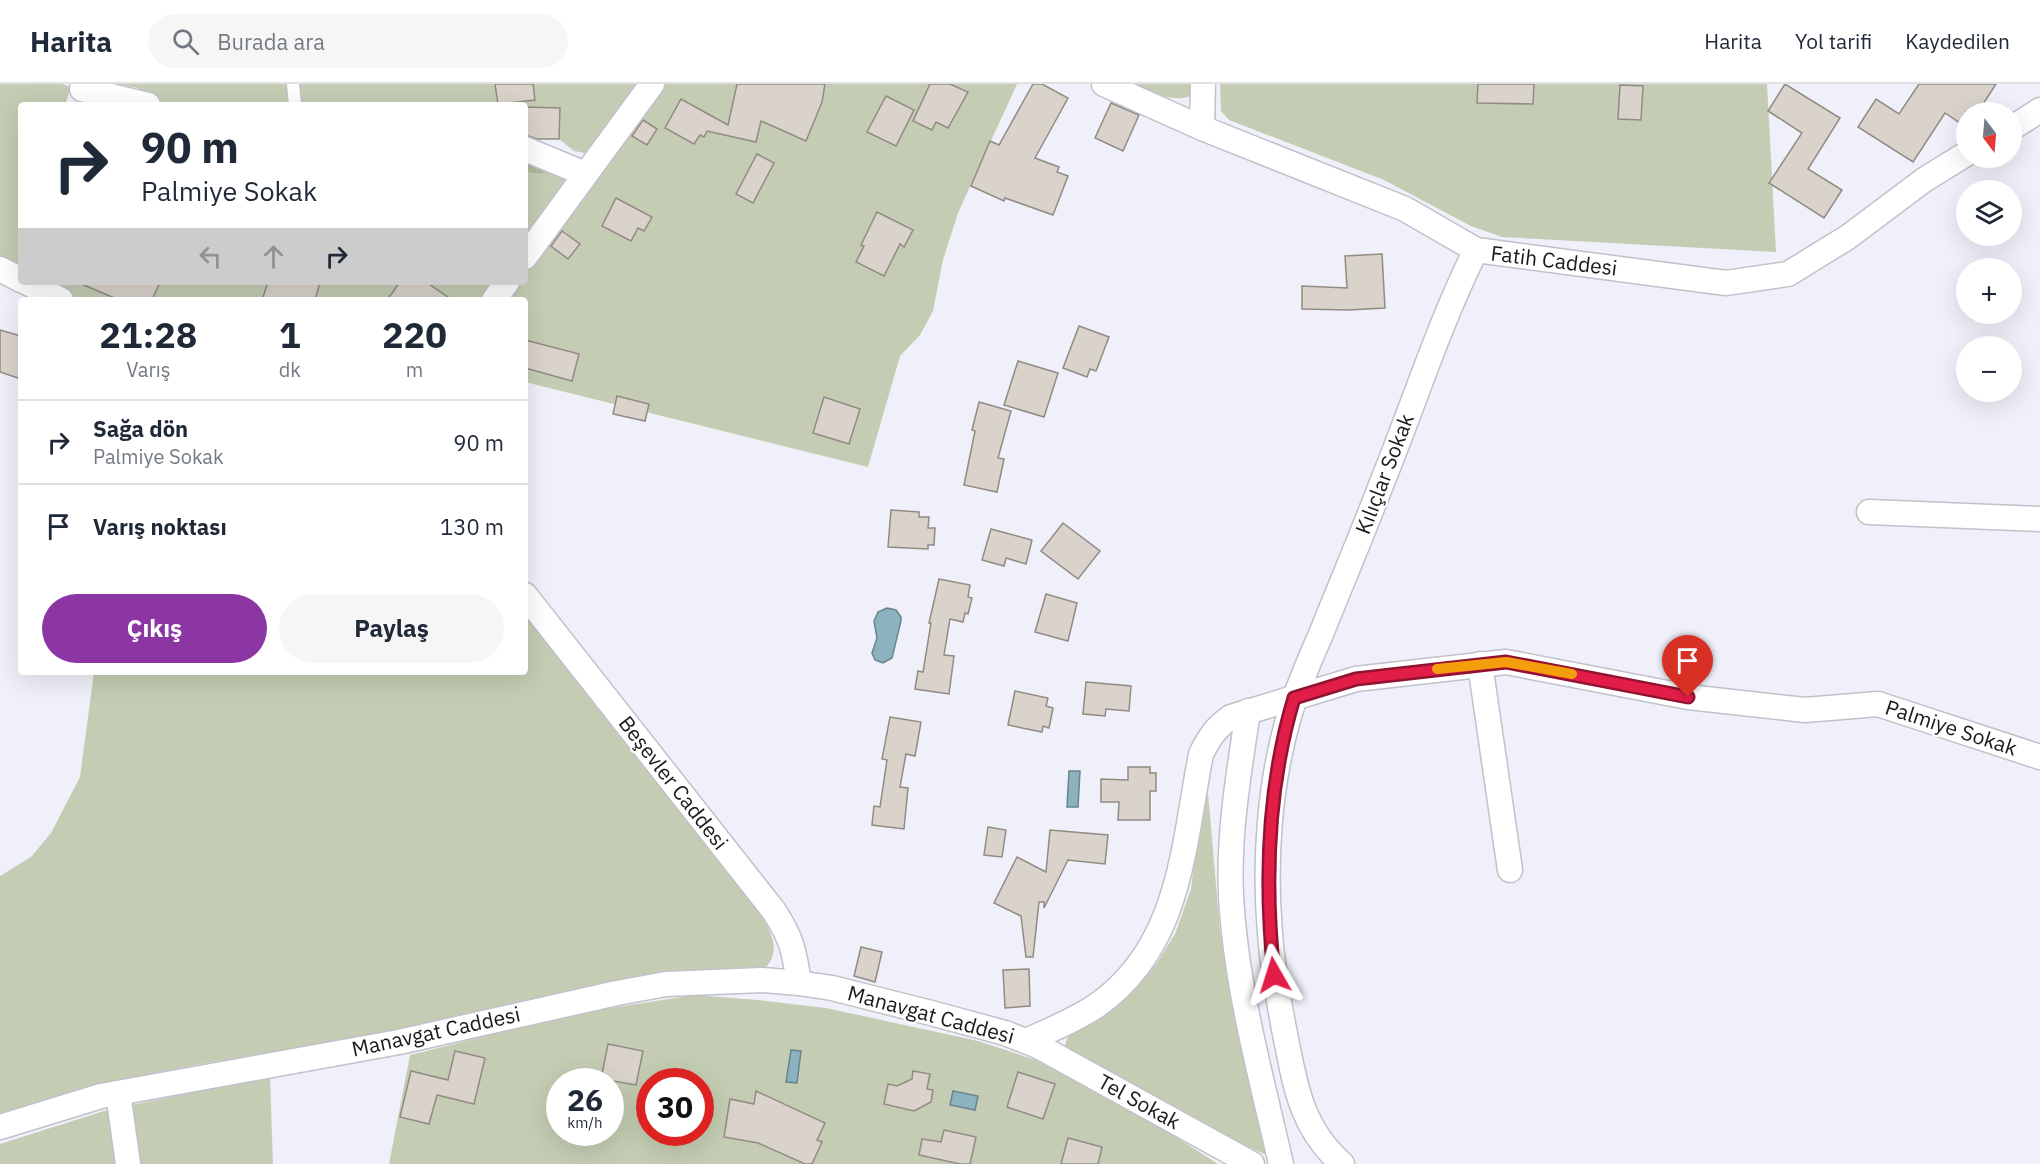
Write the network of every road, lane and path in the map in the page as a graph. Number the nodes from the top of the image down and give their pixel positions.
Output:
1 (293, 84) edge
2 (652, 84) edge
3 (1104, 84) edge
4 (1203, 84) edge
5 (82, 89) dead end
6 (136, 102) edge
7 (295, 102) edge
8 (2040, 110) edge
9 (2022, 122) edge
10 (1202, 128) junction
11 (528, 150) edge
12 (1956, 160) edge
13 (585, 174) junction
14 (1476, 250) junction
15 (528, 253) edge
16 (0, 269) edge
17 (18, 278) edge
18 (32, 285) edge
19 (55, 297) edge
20 (1869, 512) dead end
21 (2040, 519) edge
22 (528, 599) edge
23 (1480, 664) junction
24 (1294, 698) junction
25 (1248, 711) junction
26 (2040, 757) edge
27 (1510, 870) dead end
28 (799, 983) junction
29 (1026, 1041) junction
30 (118, 1093) junction
31 (0, 1127) edge
32 (1250, 1163) edge
33 (128, 1164) edge
34 (1281, 1164) edge
35 (1342, 1164) edge

1 - 7 lane
2 - 13 street
3 - 10 street, Fatih Caddesi
4 - 10 street
5 - 6 street
8 - 9 street
10 - 14 street, Fatih Caddesi
11 - 13 street
12 - 14 street, Fatih Caddesi
13 - 15 street
14 - 24 street, Kılıçlar Sokak
16 - 17 street
18 - 19 street
20 - 21 street
22 - 28 street, Beşevler Caddesi
23 - 24 street, Palmiye Sokak
23 - 26 street, Palmiye Sokak
23 - 27 street
24 - 25 street, Manavgat Caddesi
24 - 35 street
25 - 29 street, Manavgat Caddesi
25 - 34 street
28 - 29 street, Manavgat Caddesi
28 - 30 street, Manavgat Caddesi
29 - 32 street, Tel Sokak
30 - 31 street, Manavgat Caddesi
30 - 33 street

